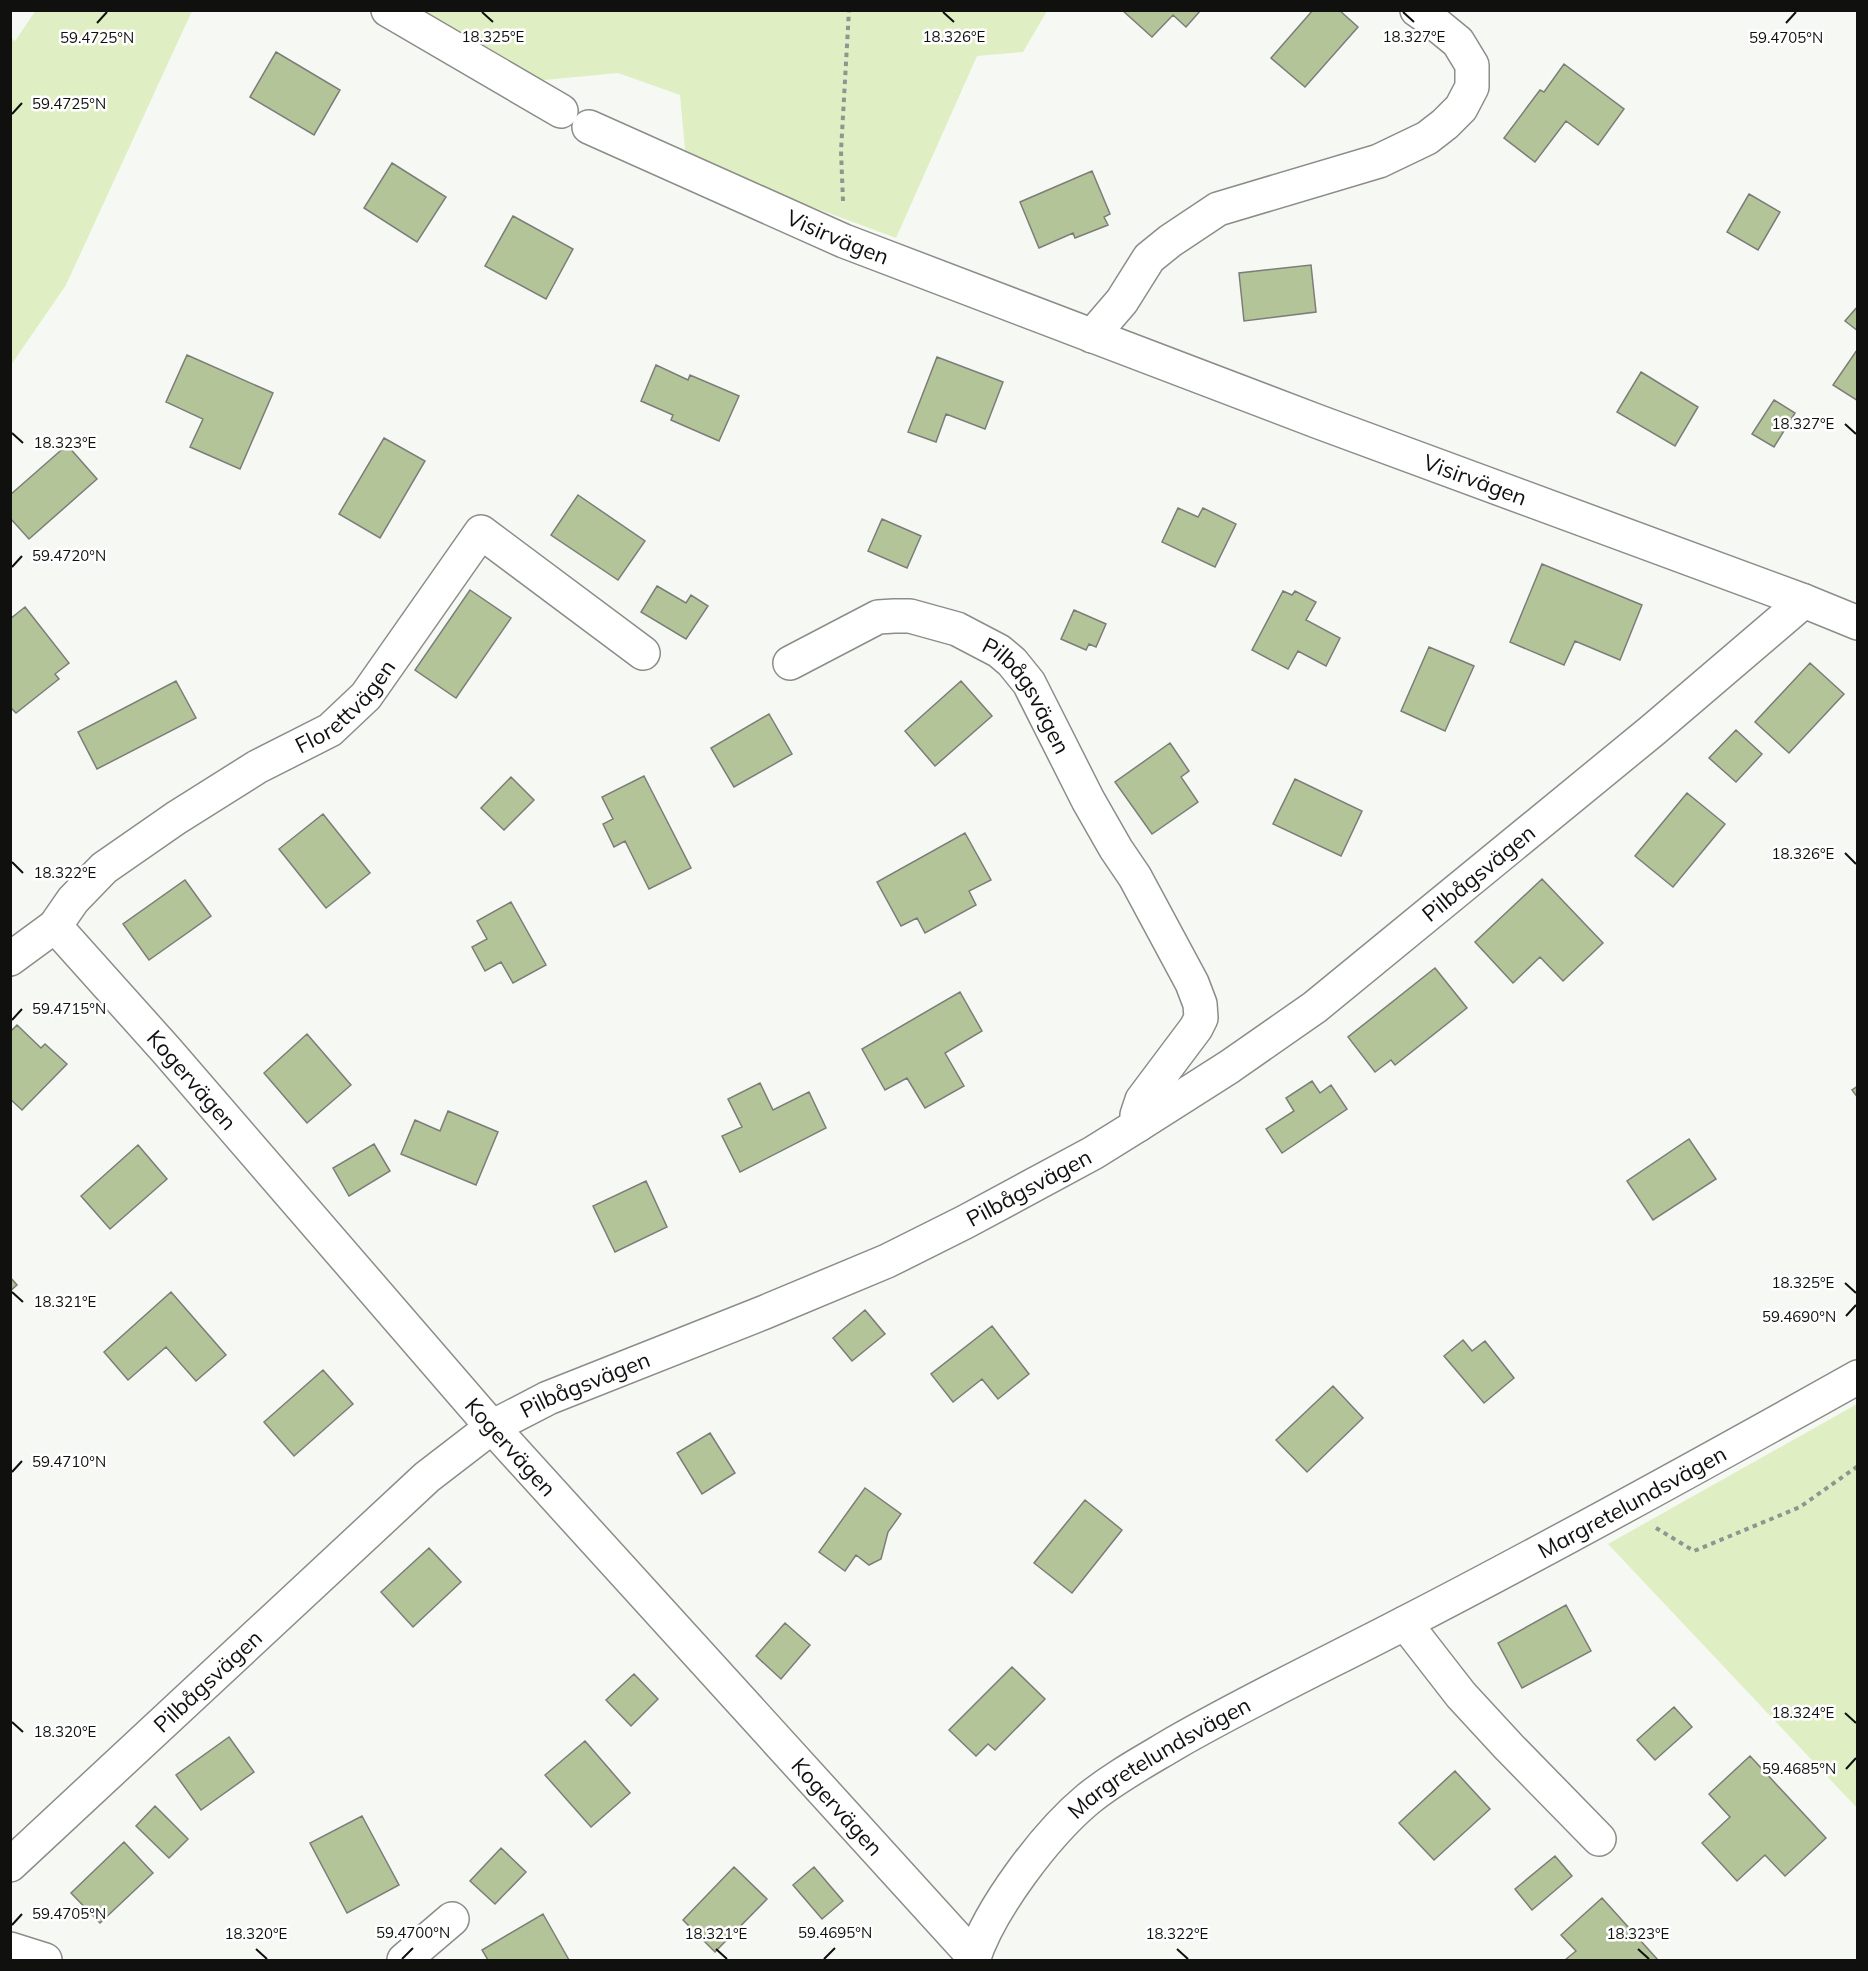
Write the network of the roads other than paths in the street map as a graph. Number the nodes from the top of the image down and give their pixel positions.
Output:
1 (388, 10) edge
2 (1417, 10) edge
3 (561, 111) dead end
4 (589, 127) dead end
5 (1092, 336) junction
6 (1804, 601) junction
7 (1857, 623) edge
8 (643, 653) dead end
9 (790, 663) dead end
10 (55, 927) junction
11 (10, 959) edge
12 (1138, 1125) junction
13 (1857, 1377) edge
14 (492, 1427) junction
15 (1405, 1623) junction
16 (1599, 1839) dead end
17 (10, 1865) edge
18 (452, 1919) dead end
19 (10, 1949) edge
20 (973, 1959) edge
21 (45, 1960) edge
22 (404, 1960) edge

1 - 3 street
2 - 5 street
4 - 5 street, Visirvägen
5 - 6 street, Visirvägen
6 - 7 street, Visirvägen
6 - 12 street, Pilbågsvägen
8 - 10 street, Florettvägen
9 - 12 street, Pilbågsvägen
10 - 11 street, Florettvägen
10 - 14 street, Kogervägen
12 - 14 street, Pilbågsvägen
13 - 15 street, Margretelundsvägen
14 - 17 street, Pilbågsvägen
14 - 20 street, Kogervägen
15 - 16 street
15 - 20 street, Margretelundsvägen
18 - 22 street
19 - 21 street

